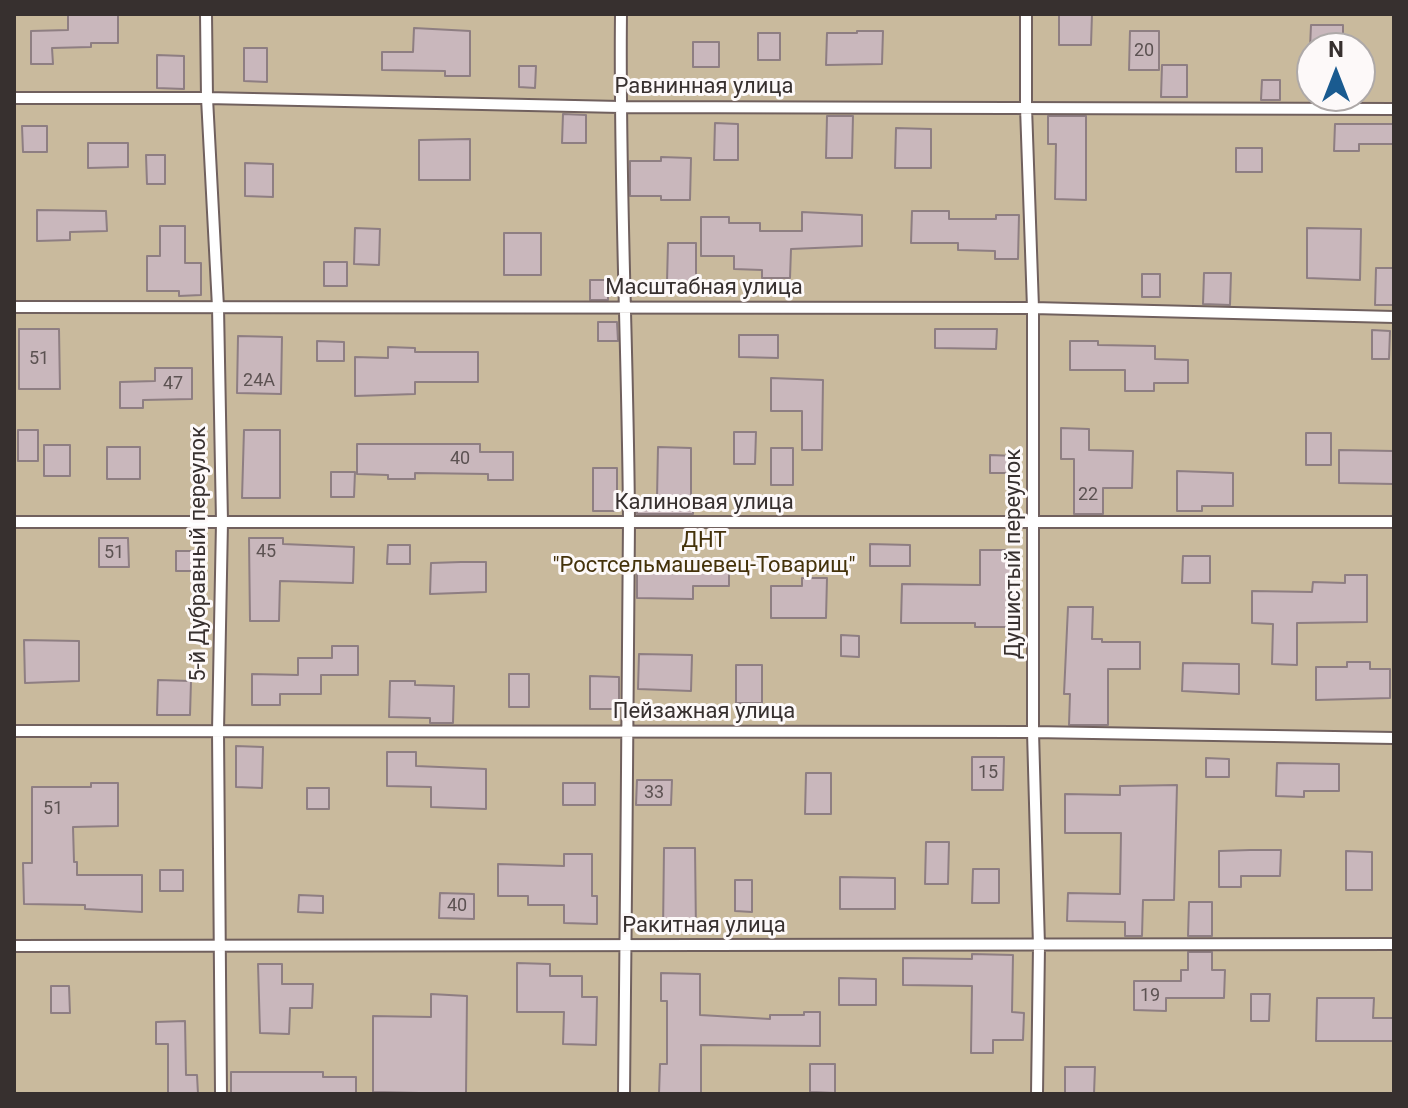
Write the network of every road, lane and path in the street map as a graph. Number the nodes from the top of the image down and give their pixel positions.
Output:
1 (206, 14) edge
2 (621, 14) edge
3 (1026, 14) edge
4 (14, 98) edge
5 (207, 98) junction
6 (620, 107) junction
7 (1026, 107) junction
8 (1394, 109) edge
9 (14, 307) edge
10 (218, 307) junction
11 (627, 308) junction
12 (1033, 308) junction
13 (1394, 317) edge
14 (14, 522) edge
15 (222, 522) junction
16 (1394, 522) edge
17 (629, 523) junction
18 (1035, 523) junction
19 (14, 731) edge
20 (218, 731) junction
21 (627, 732) junction
22 (1033, 732) junction
23 (1394, 738) edge
24 (1394, 944) edge
25 (14, 946) edge
26 (220, 946) junction
27 (624, 946) junction
28 (1039, 946) junction
29 (221, 1094) edge
30 (624, 1094) edge
31 (1037, 1094) edge

1 - 5 lane, 5-й Дубравный переулок
2 - 6 lane
3 - 7 lane, Душистый переулок
4 - 5 lane, Равнинная улица
5 - 6 lane, Равнинная улица
5 - 10 lane, 5-й Дубравный переулок
6 - 7 lane, Равнинная улица
6 - 11 lane
7 - 8 lane, Равнинная улица
7 - 12 lane, Душистый переулок
9 - 10 lane, Масштабная улица
10 - 11 lane, Масштабная улица
10 - 15 lane, 5-й Дубравный переулок
11 - 12 lane, Масштабная улица
11 - 17 lane
12 - 13 lane, Масштабная улица
12 - 18 lane, Душистый переулок
14 - 15 lane, Калиновая улица
15 - 17 lane, Калиновая улица
15 - 20 lane, 5-й Дубравный переулок
16 - 18 lane, Калиновая улица
17 - 18 lane, Калиновая улица
17 - 21 lane
18 - 22 lane, Душистый переулок
19 - 20 lane, Пейзажная улица
20 - 21 lane, Пейзажная улица
20 - 26 lane, 5-й Дубравный переулок
21 - 22 lane, Пейзажная улица
21 - 27 lane
22 - 23 lane, Пейзажная улица
22 - 28 lane, Душистый переулок
24 - 28 lane, Ракитная улица
25 - 26 lane, Ракитная улица
26 - 27 lane, Ракитная улица
26 - 29 lane, 5-й Дубравный переулок
27 - 28 lane, Ракитная улица
27 - 30 lane
28 - 31 lane, Душистый переулок

